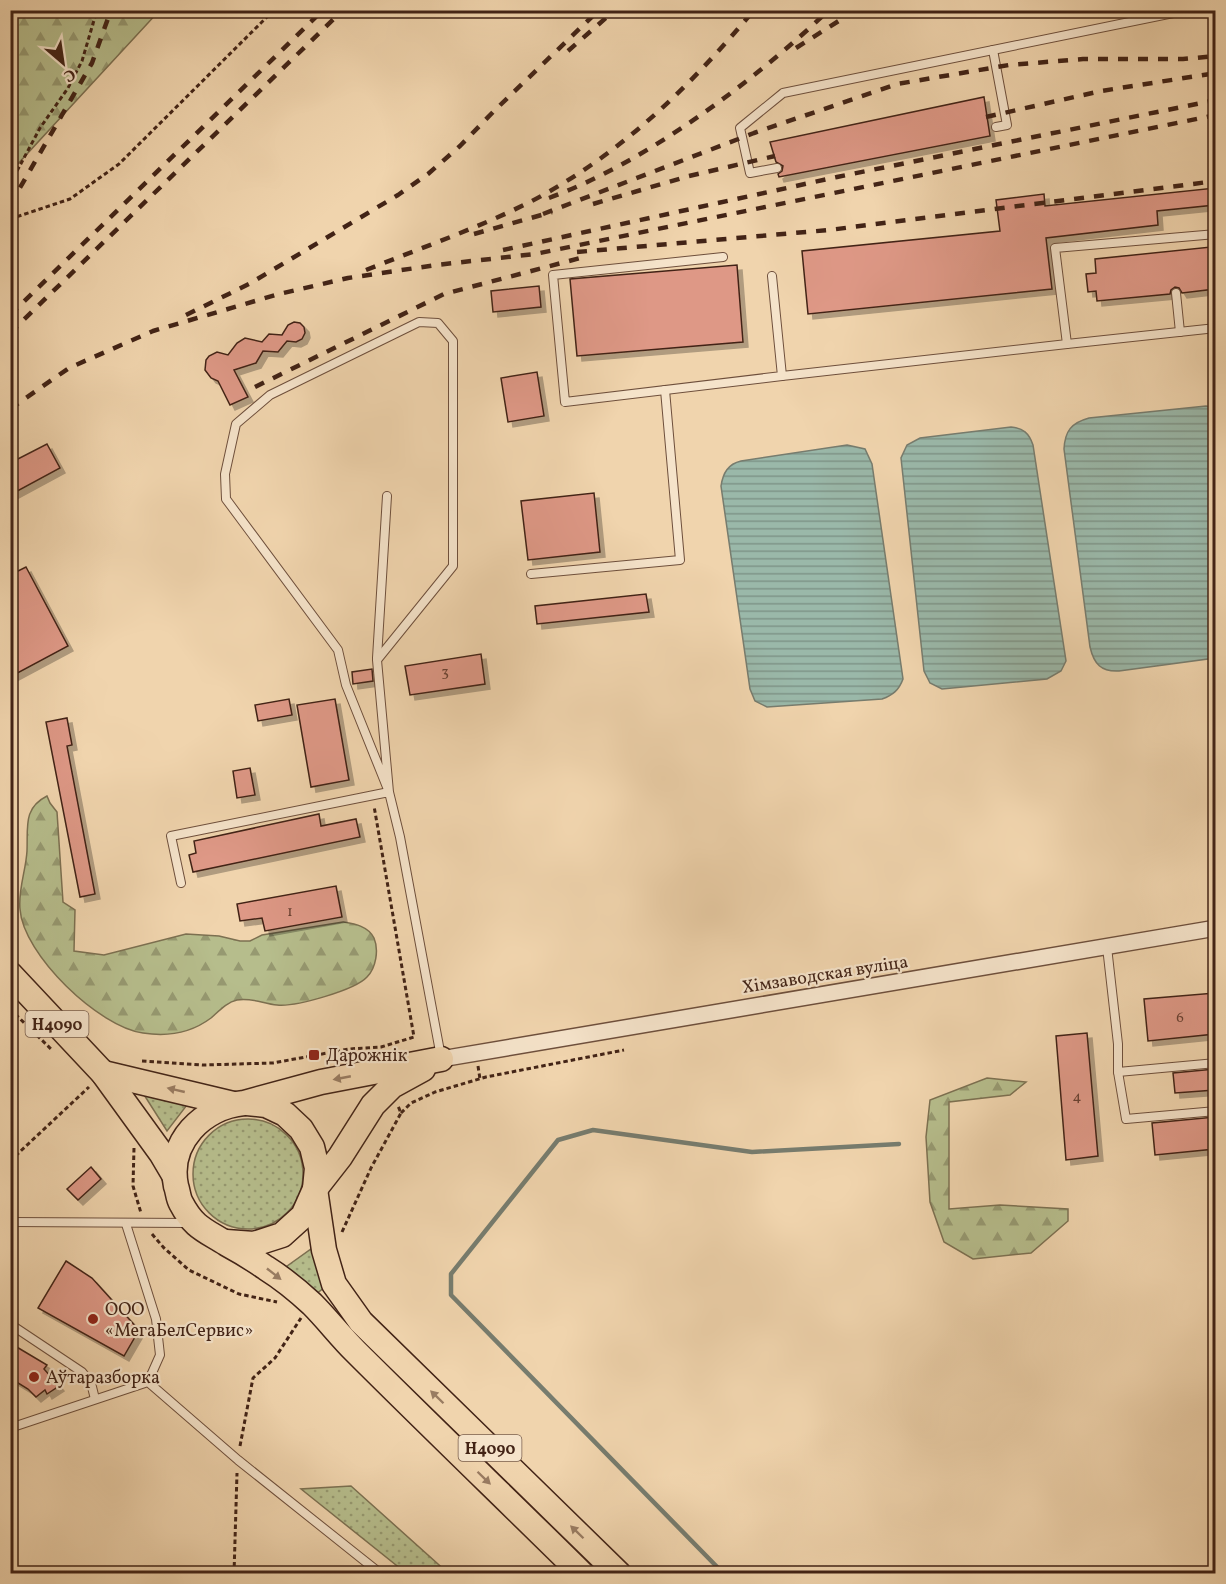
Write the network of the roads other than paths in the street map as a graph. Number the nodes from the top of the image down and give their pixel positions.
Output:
1 (1188, 10) edge
2 (993, 50) junction
3 (996, 127) dead end
4 (777, 168) dead end
5 (1215, 234) edge
6 (723, 257) dead end
7 (772, 276) dead end
8 (1176, 293) dead end
9 (1215, 328) edge
10 (1180, 332) junction
11 (1067, 344) junction
12 (782, 376) junction
13 (665, 390) junction
14 (387, 496) dead end
15 (531, 574) dead end
16 (377, 660) junction
17 (389, 792) junction
18 (181, 883) dead end
19 (1215, 928) edge
20 (1107, 947) junction
21 (10, 974) edge
22 (441, 1059) junction
23 (1215, 1063) edge
24 (1118, 1072) junction
25 (99, 1084) junction
26 (238, 1103) junction
27 (1215, 1111) edge
28 (174, 1175) junction
29 (315, 1189) junction
30 (10, 1222) edge
31 (194, 1223) junction
32 (126, 1224) junction
33 (225, 1242) junction
34 (10, 1324) edge
35 (148, 1382) junction
36 (95, 1399) junction
37 (10, 1428) edge
38 (381, 1574) edge
39 (582, 1574) edge
40 (619, 1574) edge

1 - 2 lane
2 - 3 lane
2 - 4 lane
5 - 11 lane
6 - 13 lane
7 - 12 lane
8 - 10 lane
9 - 10 lane
10 - 11 lane
11 - 12 lane
12 - 13 lane
13 - 15 lane
14 - 16 lane
16 - 17 lane
16 - 17 lane
17 - 18 lane
17 - 22 lane
19 - 20 street, Хімзаводская вуліца
20 - 22 street, Хімзаводская вуліца
20 - 24 lane
21 - 25 main road, Н4090
22 -> 26 main road
22 - 29 main road
23 - 24 lane
24 - 27 lane
26 -> 25 main road, Н4090
25 - 28 main road, Н4090
26 - 28 main road, Н4090
26 - 29 main road, Н4090
28 - 31 main road, Н4090
29 - 33 main road, Н4090
40 -> 29 main road, Н4090
30 - 32 lane
31 - 32 lane
31 - 33 main road, Н4090
32 - 35 lane
33 -> 39 main road, Н4090
34 - 36 lane
35 - 36 lane
35 - 38 lane
36 - 37 lane

